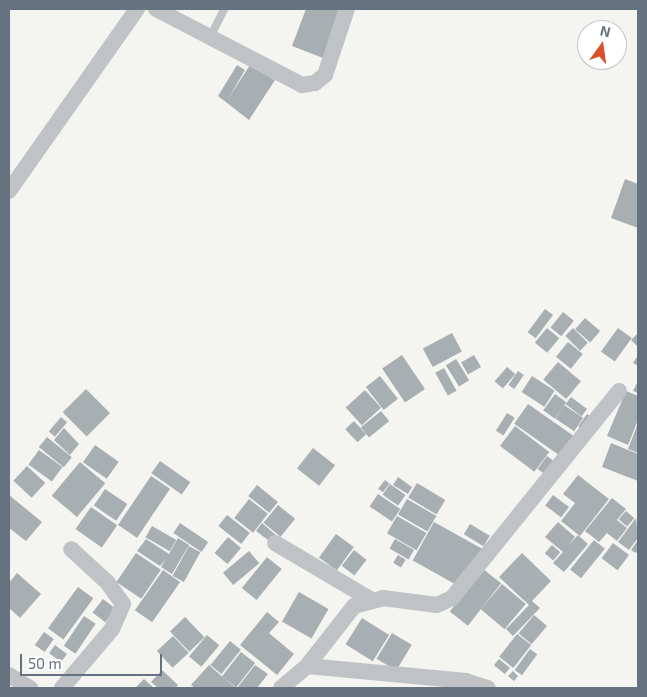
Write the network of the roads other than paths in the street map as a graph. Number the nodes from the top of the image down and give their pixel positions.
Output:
1 (137, 9) edge
2 (156, 9) edge
3 (224, 9) edge
4 (348, 9) edge
5 (210, 37) junction
6 (9, 191) edge
7 (619, 391) dead end
8 (275, 543) dead end
9 (71, 549) dead end
10 (370, 599) junction
11 (307, 666) junction
12 (9, 675) edge
13 (30, 688) edge
14 (62, 688) edge
15 (281, 688) edge
16 (488, 688) edge

1 - 6 street
2 - 5 street
3 - 5 lane
4 - 5 street
7 - 10 street
8 - 10 street
9 - 14 street
10 - 11 street
11 - 15 street
11 - 16 street
12 - 13 street

